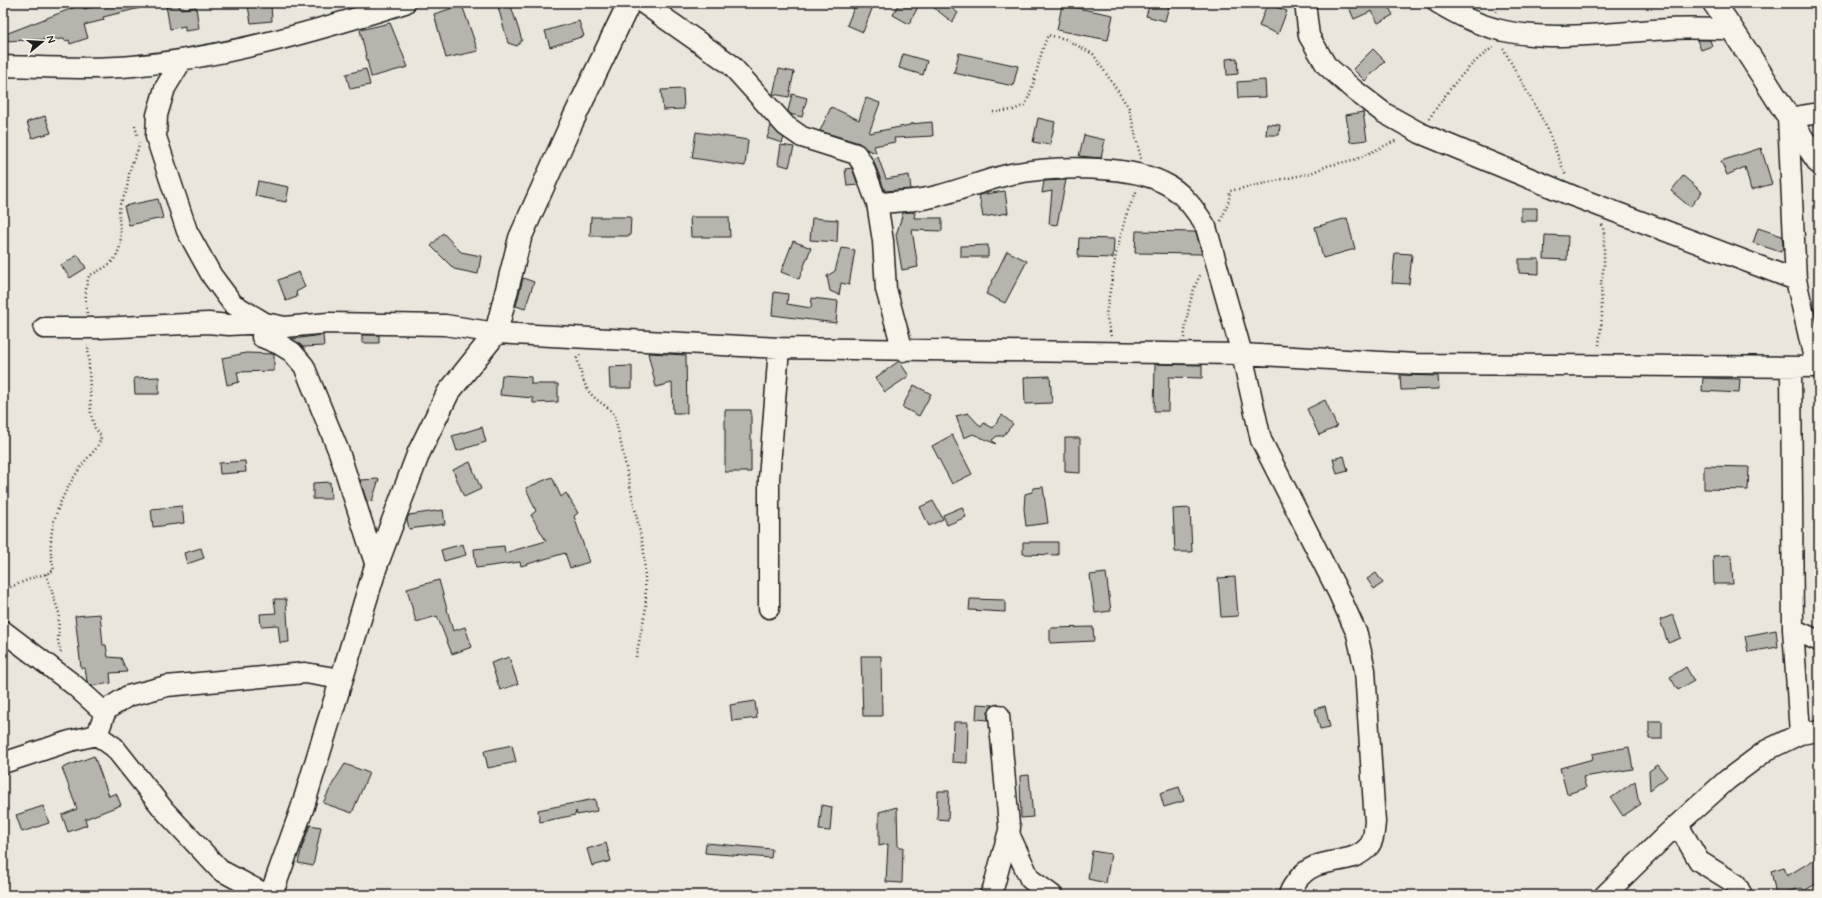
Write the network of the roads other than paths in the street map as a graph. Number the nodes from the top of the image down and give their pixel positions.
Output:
1 (405, 3) edge
2 (628, 3) edge
3 (643, 3) edge
4 (1305, 3) edge
5 (1438, 3) edge
6 (1714, 3) edge
7 (1732, 29) junction
8 (182, 60) junction
9 (3, 66) edge
10 (1819, 113) edge
11 (1788, 118) junction
12 (1819, 163) edge
13 (876, 202) junction
14 (1796, 280) junction
15 (265, 323) junction
16 (44, 328) dead end
17 (496, 333) junction
18 (779, 348) junction
19 (903, 351) junction
20 (1242, 354) junction
21 (1791, 366) junction
22 (1818, 367) edge
23 (376, 566) junction
24 (769, 608) dead end
25 (1793, 629) junction
26 (3, 631) edge
27 (1819, 641) edge
28 (341, 679) junction
29 (105, 713) junction
30 (999, 715) dead end
31 (1810, 732) edge
32 (97, 735) junction
33 (3, 764) edge
34 (1678, 825) junction
35 (1010, 827) junction
36 (267, 895) edge
37 (271, 895) edge
38 (990, 895) edge
39 (1052, 895) edge
40 (1289, 895) edge
41 (1604, 895) edge
42 (1742, 895) edge

1 - 8 street
2 - 17 main road
3 - 13 street
4 - 14 street
5 - 7 street
6 - 7 main road
7 - 11 main road
8 - 9 street
8 - 15 street
10 - 11 street
11 - 12 main road
11 - 14 street
13 - 19 street
13 - 20 street
14 - 22 street
15 - 16 street
15 - 17 street
15 - 23 street
17 - 18 street
17 - 23 main road
18 - 19 street
18 - 24 street
19 - 20 street
20 - 21 street
20 - 40 street
21 - 22 street
21 - 25 street
23 - 28 main road
25 - 27 street
25 - 31 street
26 - 29 street
28 - 29 street
28 - 37 main road
29 - 32 street
30 - 35 street
31 - 34 street
32 - 33 street
32 - 36 street
34 - 41 street
34 - 42 street
35 - 38 street
35 - 39 street

